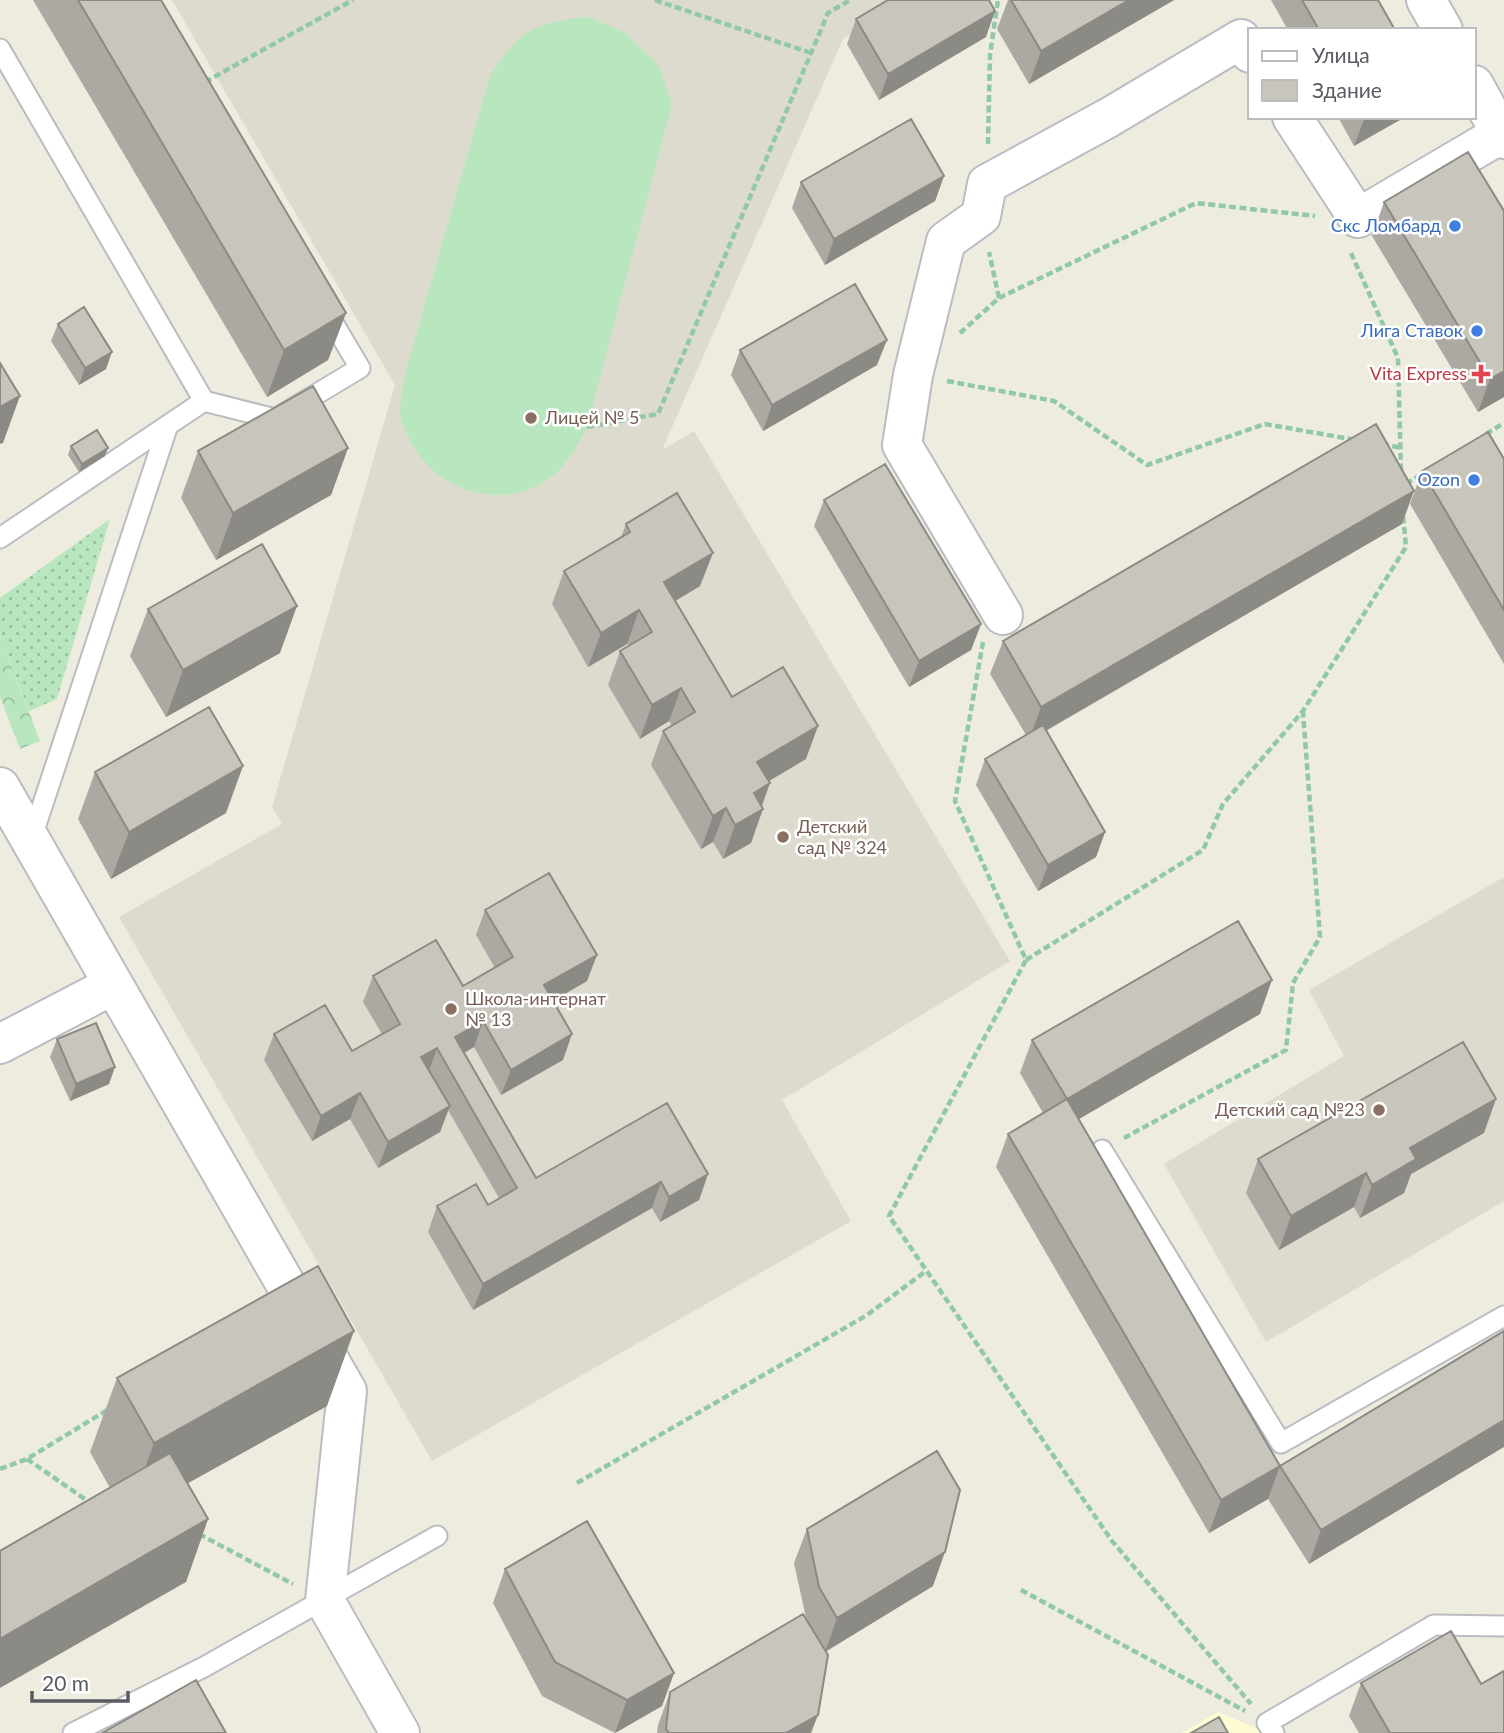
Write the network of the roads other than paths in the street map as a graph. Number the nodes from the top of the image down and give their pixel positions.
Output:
1 (1426, 0) edge
2 (1442, 28) edge
3 (0, 49) edge
4 (1248, 50) edge
5 (1476, 89) edge
6 (1293, 119) edge
7 (1503, 137) edge
8 (319, 298) edge
9 (204, 401) junction
10 (168, 425) junction
11 (0, 538) edge
12 (993, 625) road end
13 (0, 787) edge
14 (31, 841) junction
15 (113, 985) junction
16 (0, 1044) edge
17 (1102, 1150) road end
18 (1504, 1316) edge
19 (437, 1536) dead end
20 (325, 1601) junction
21 (1504, 1626) edge
22 (1270, 1728) edge
23 (73, 1733) edge
24 (400, 1733) edge

1 - 2 street
3 - 9 lane
4 - 12 street
5 - 7 street
6 - 7 street
8 - 9 lane
9 - 10 lane
10 - 11 lane
10 - 14 lane
13 - 14 street
14 - 15 street
15 - 16 street
15 - 20 street
17 - 18 lane
19 - 20 lane
20 - 23 lane
20 - 24 street
21 - 22 lane

